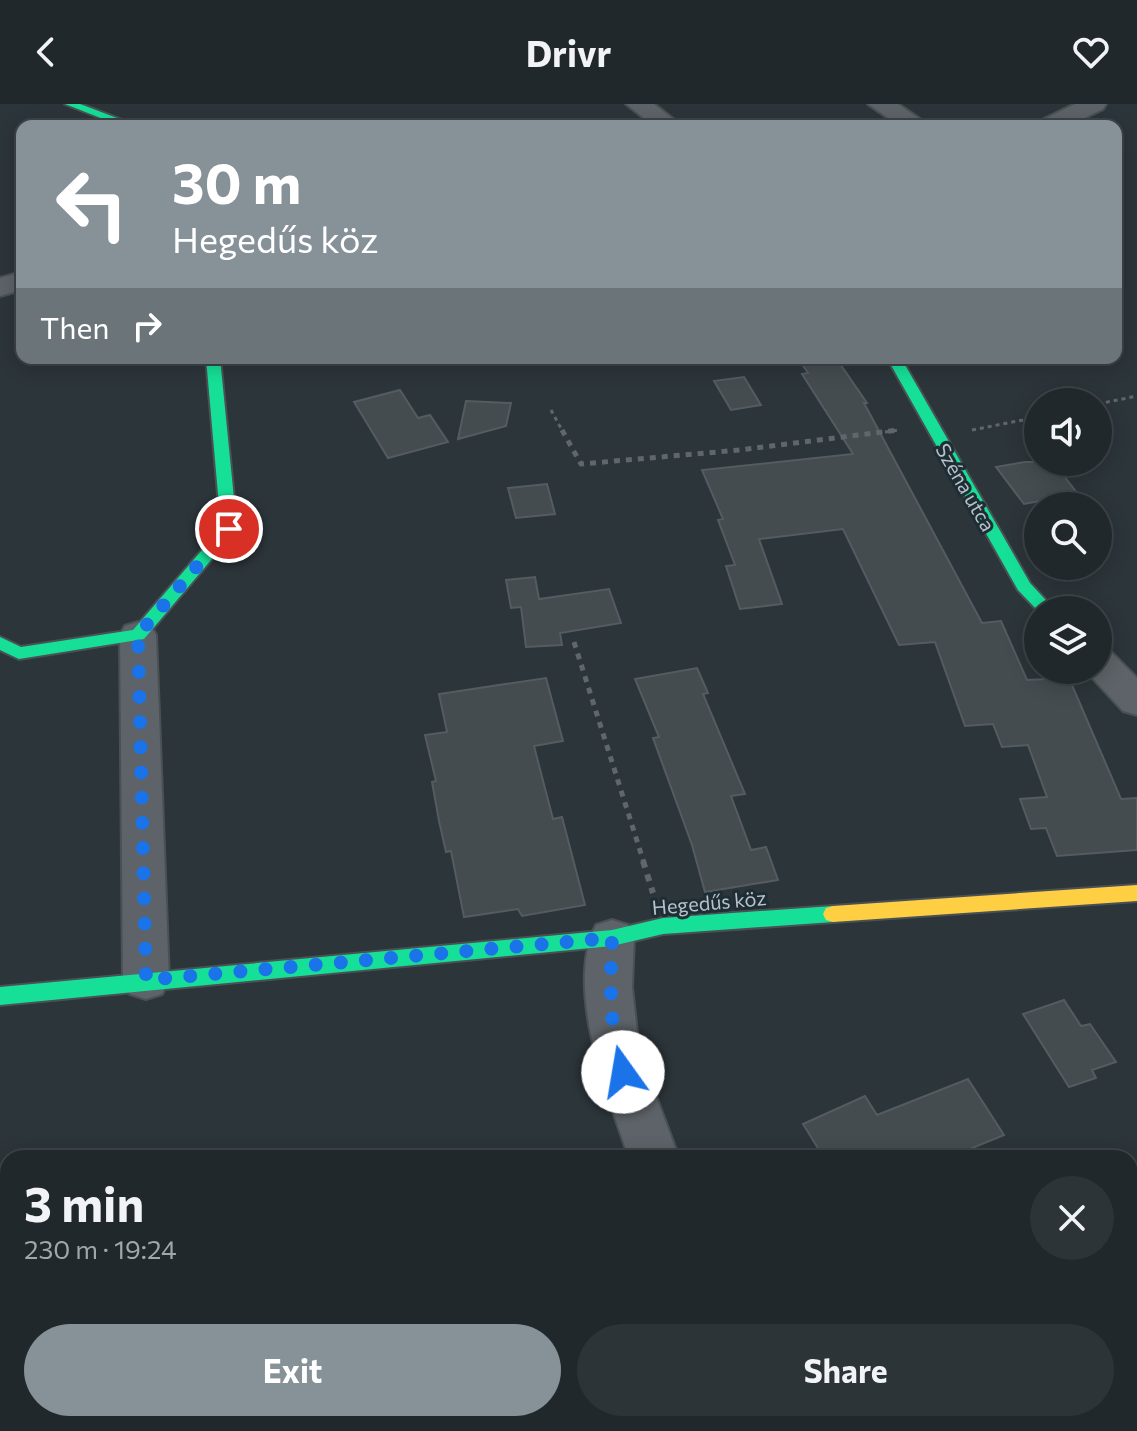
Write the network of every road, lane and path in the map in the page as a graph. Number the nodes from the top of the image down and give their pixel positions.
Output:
1 (70, 104) edge
2 (638, 104) edge
3 (880, 104) edge
4 (1094, 104) edge
5 (115, 120) edge
6 (661, 120) edge
7 (908, 120) edge
8 (1061, 120) edge
9 (214, 364) edge
10 (897, 364) edge
11 (1137, 396) edge
12 (1112, 401) edge
13 (551, 410) dead end
14 (1024, 420) edge
15 (934, 432) junction
16 (1034, 596) edge
17 (138, 635) junction
18 (574, 642) dead end
19 (0, 643) edge
20 (1112, 675) edge
21 (1137, 701) edge
22 (1137, 893) edge
23 (663, 926) junction
24 (612, 938) junction
25 (146, 980) junction
26 (0, 996) edge
27 (651, 1150) edge

1 - 5 street
2 - 6 street
3 - 7 street
4 - 8 street
9 - 17 street
10 - 15 street, Széna utca
11 - 12 path
13 - 15 path
14 - 15 path
15 - 16 street, Széna utca
17 - 19 street
17 - 25 street
18 - 23 path
20 - 21 street
22 - 23 street, Hegedűs köz
23 - 24 street, Hegedűs köz
24 - 25 street, Hegedűs köz
24 - 27 street
25 - 26 street, Hegedűs köz

